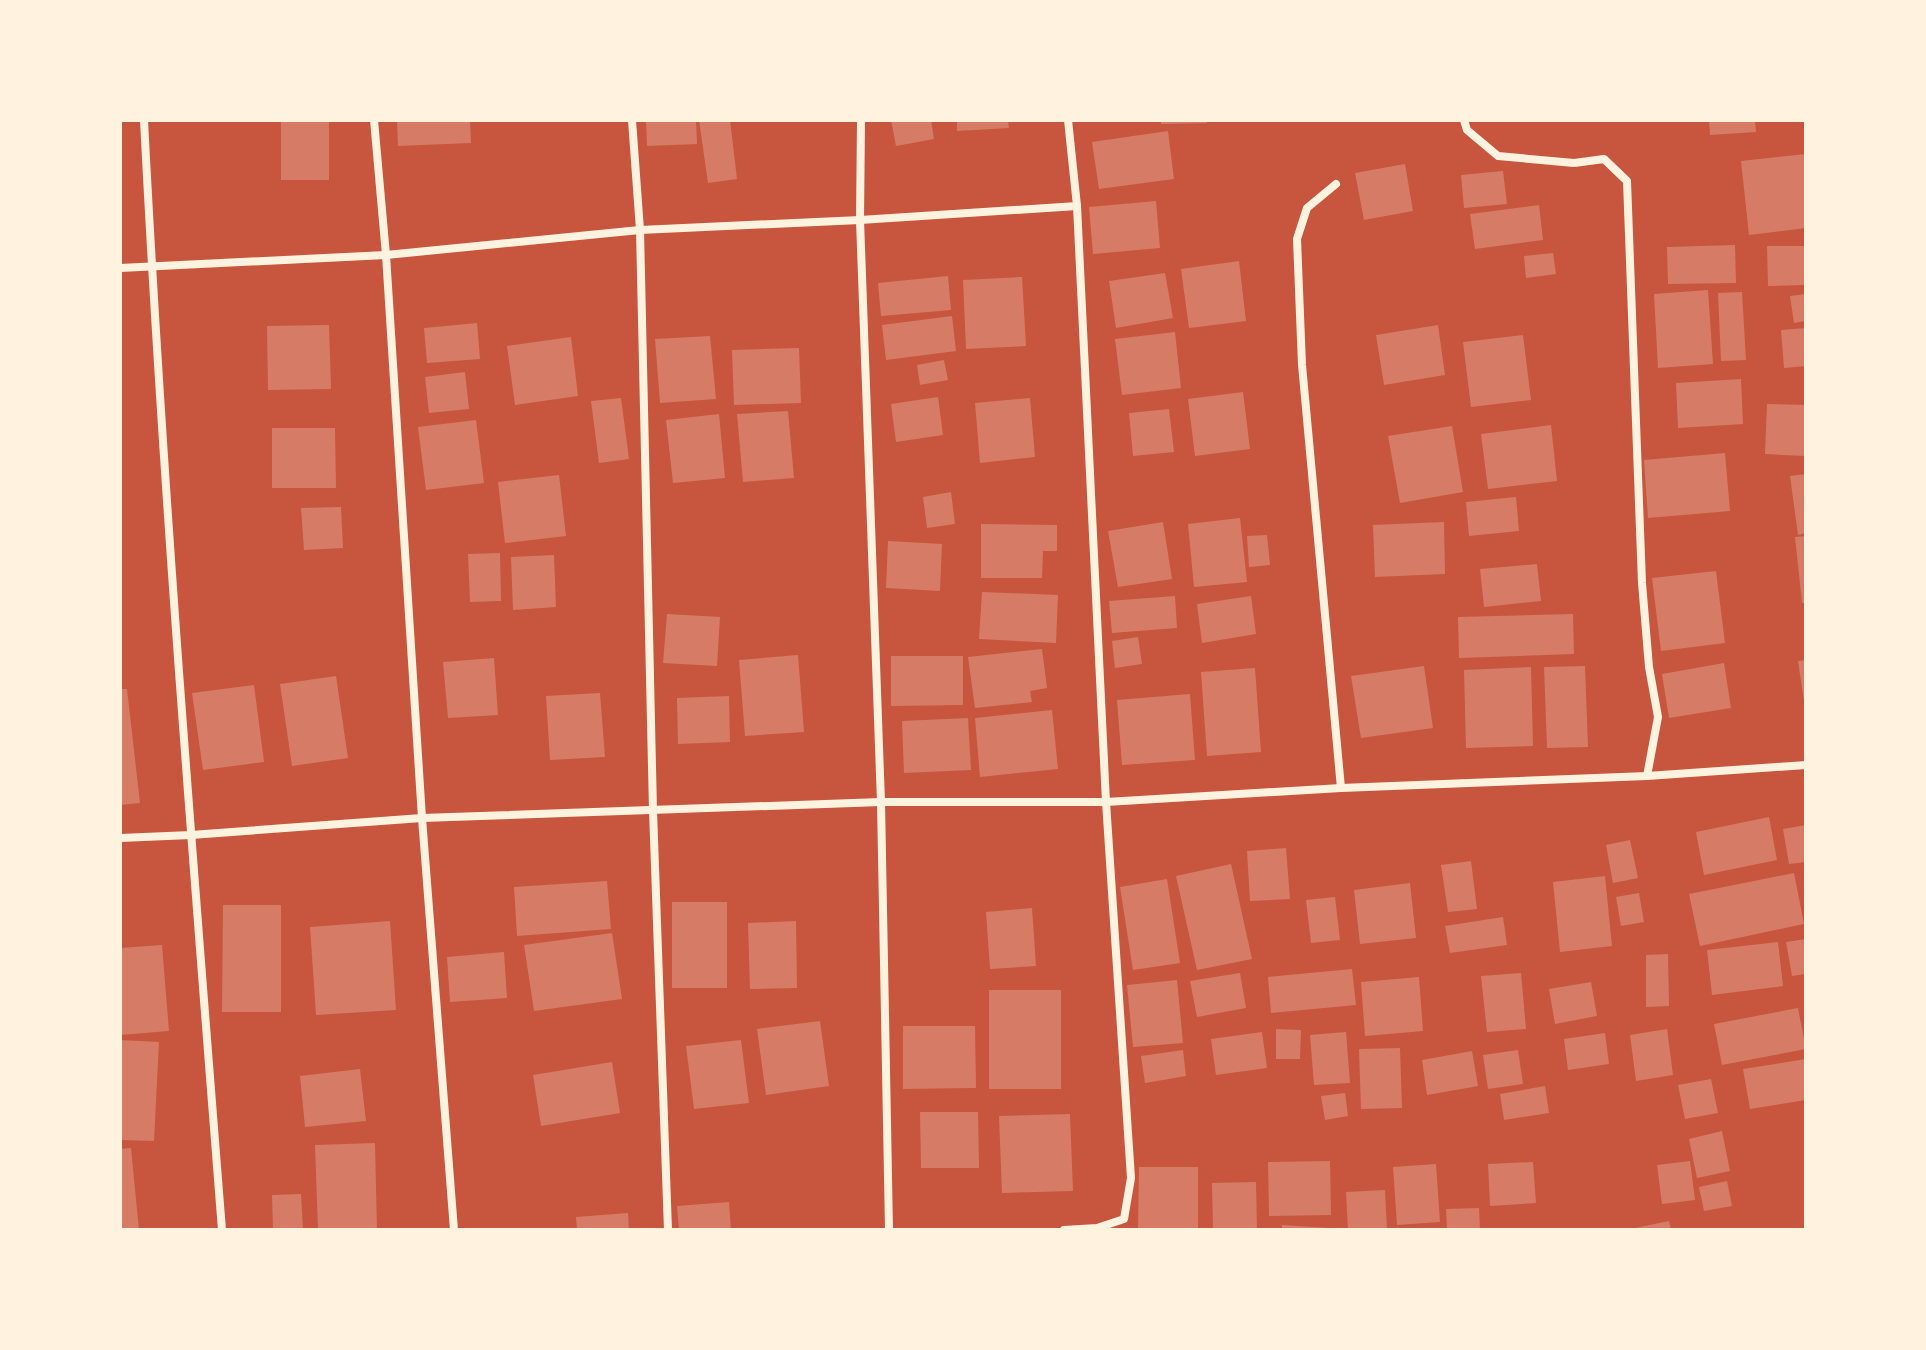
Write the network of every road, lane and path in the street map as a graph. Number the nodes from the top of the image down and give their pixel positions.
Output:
1 (144, 120) edge
2 (374, 120) edge
3 (632, 120) edge
4 (861, 120) edge
5 (1068, 120) edge
6 (1464, 120) edge
7 (1336, 184) dead end
8 (1077, 206) junction
9 (860, 220) junction
10 (640, 230) junction
11 (386, 255) junction
12 (152, 266) junction
13 (120, 268) edge
14 (1806, 765) edge
15 (1647, 776) junction
16 (1341, 788) junction
17 (881, 802) junction
18 (1106, 802) junction
19 (653, 811) junction
20 (422, 818) junction
21 (191, 835) junction
22 (120, 838) edge
23 (222, 1230) edge
24 (454, 1230) edge
25 (668, 1230) edge
26 (889, 1230) edge
27 (1064, 1230) edge

1 - 12 street
2 - 11 street
3 - 10 street
4 - 9 street
5 - 8 street
6 - 15 street
7 - 16 street
8 - 9 street
8 - 18 street
9 - 10 street
9 - 17 street
10 - 11 street
10 - 19 street
11 - 12 street
11 - 20 street
12 - 13 street
12 - 21 street
14 - 15 street
15 - 16 street
16 - 18 street
17 - 18 street
17 - 19 street
17 - 26 street
18 - 27 street
19 - 20 street
19 - 25 street
20 - 21 street
20 - 24 street
21 - 22 street
21 - 23 street

